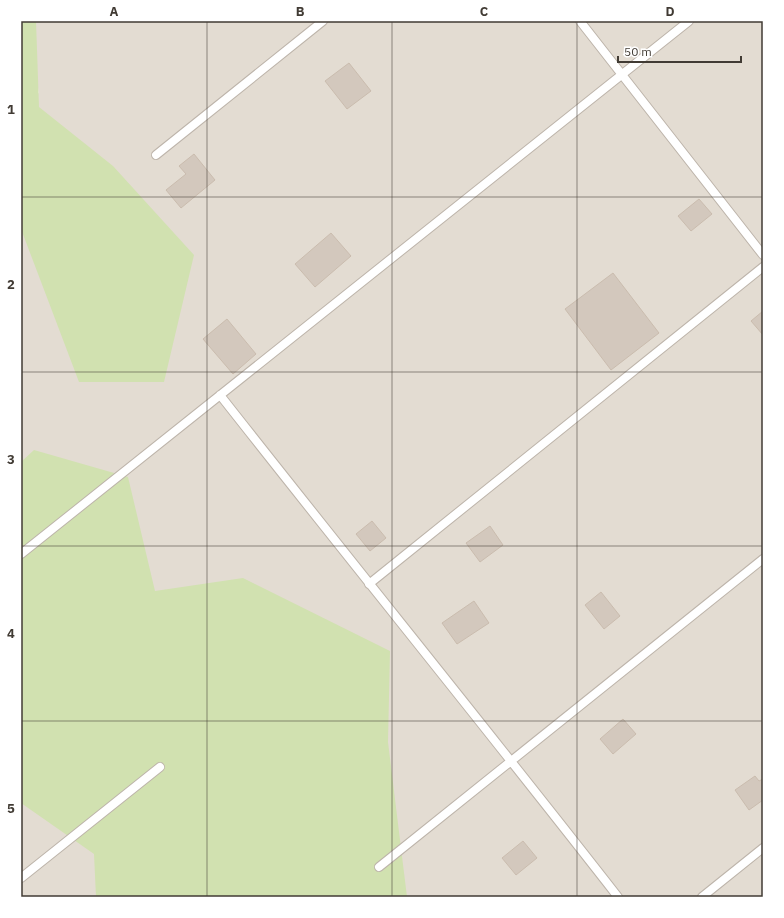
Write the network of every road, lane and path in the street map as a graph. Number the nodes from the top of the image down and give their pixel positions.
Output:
1 (323, 21) edge
2 (580, 21) edge
3 (689, 21) edge
4 (622, 74) junction
5 (156, 155) dead end
6 (763, 255) edge
7 (763, 267) edge
8 (220, 395) junction
9 (21, 554) edge
10 (763, 559) edge
11 (369, 584) junction
12 (512, 761) junction
13 (160, 767) dead end
14 (763, 848) edge
15 (379, 867) dead end
16 (21, 878) edge
17 (618, 897) edge
18 (702, 897) edge

1 - 5 lane
2 - 4 lane
3 - 4 lane
4 - 6 lane
4 - 8 lane
7 - 11 lane
8 - 9 lane
8 - 11 lane
10 - 12 lane
11 - 12 lane
12 - 15 lane
12 - 17 lane
13 - 16 lane
14 - 18 lane

